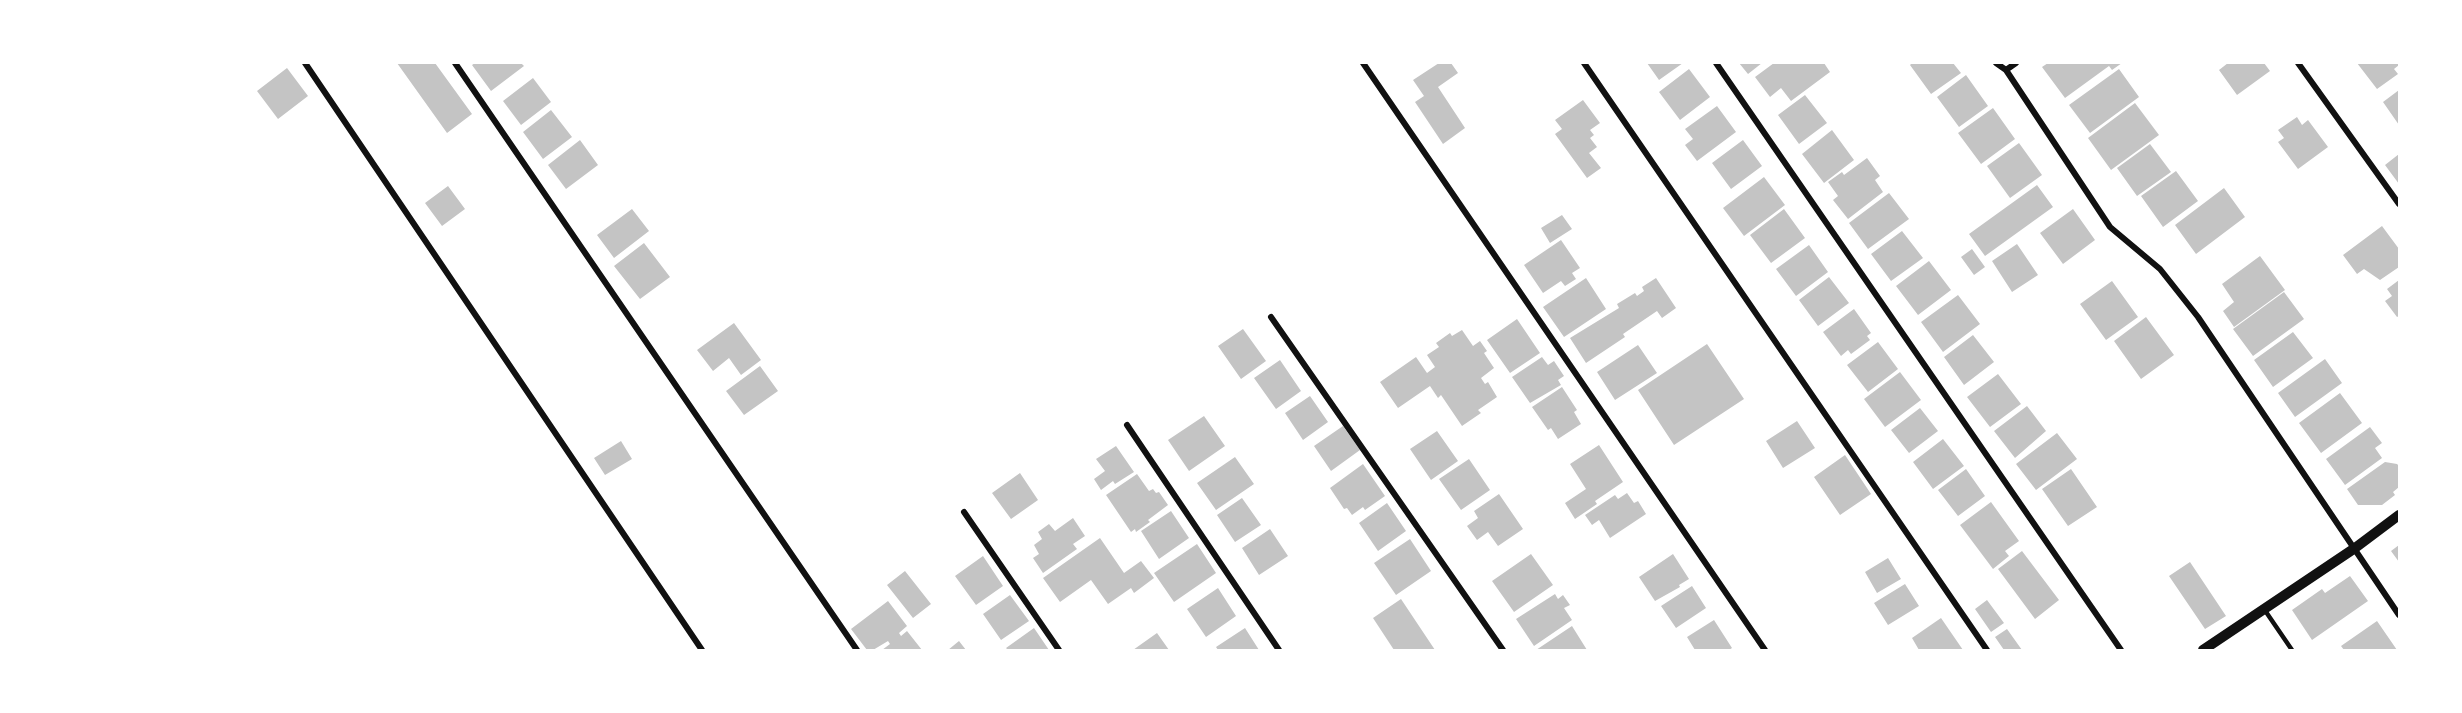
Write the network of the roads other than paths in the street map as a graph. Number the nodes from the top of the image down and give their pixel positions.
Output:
1 (305, 63) edge
2 (455, 63) edge
3 (1363, 63) edge
4 (1584, 63) edge
5 (1716, 63) edge
6 (1996, 63) edge
7 (2016, 63) edge
8 (2298, 63) edge
9 (2006, 70) junction
10 (2399, 204) edge
11 (1271, 317) dead end
12 (1127, 425) dead end
13 (963, 512) dead end
14 (2399, 515) edge
15 (2355, 548) junction
16 (2264, 609) junction
17 (2399, 615) edge
18 (702, 650) edge
19 (857, 650) edge
20 (1059, 650) edge
21 (1278, 650) edge
22 (1503, 650) edge
23 (1765, 650) edge
24 (1987, 650) edge
25 (2121, 650) edge
26 (2202, 650) edge
27 (2292, 650) edge

1 - 18 street
2 - 19 street
3 - 23 street
4 - 24 street
5 - 25 street
6 - 9 street
7 - 9 street
8 - 10 street
9 - 15 street
11 - 22 street
12 - 21 street
13 - 20 street
14 - 15 street
15 - 16 street
15 - 17 street
16 - 26 street
16 - 27 lane

